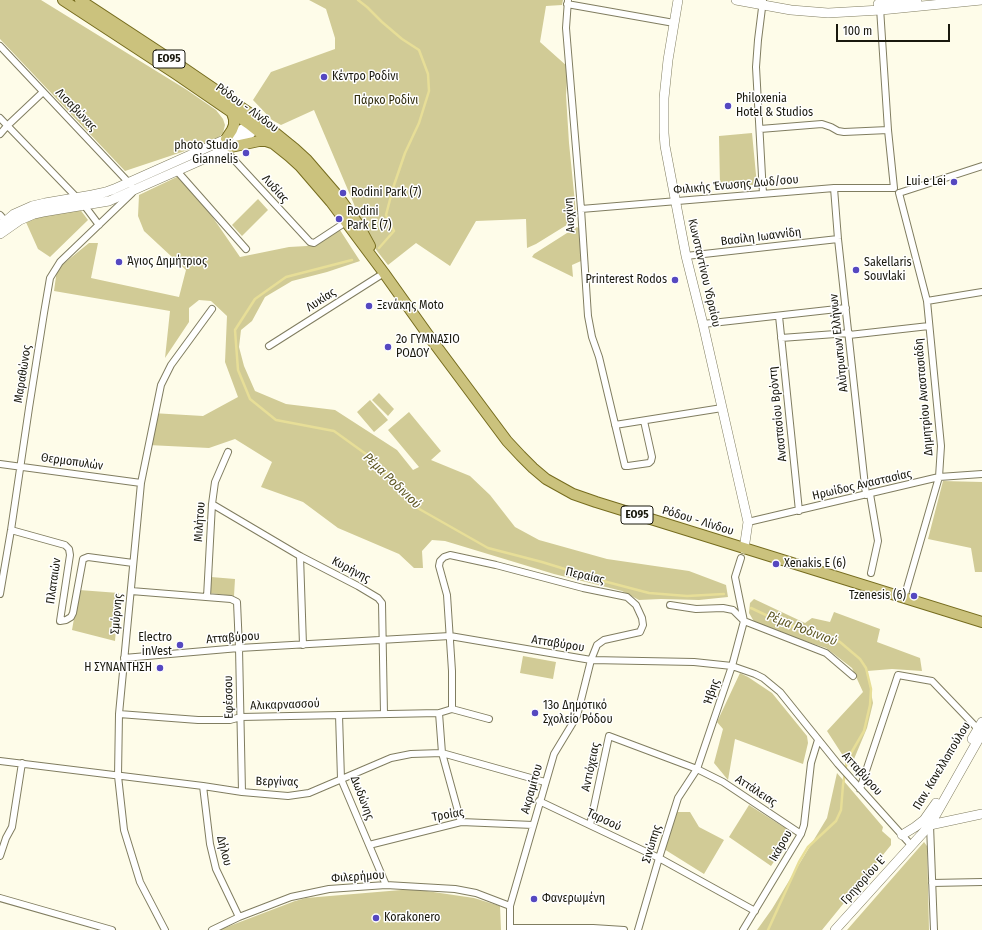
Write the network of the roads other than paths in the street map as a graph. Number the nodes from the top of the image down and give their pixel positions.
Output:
1 (63, 0) edge
2 (80, 0) edge
3 (678, 0) edge
4 (736, 0) edge
5 (917, 0) edge
6 (982, 0) edge
7 (967, 1) edge
8 (568, 2) edge
9 (764, 2) edge
10 (880, 4) edge
11 (674, 23) junction
12 (0, 46) edge
13 (43, 92) junction
14 (232, 113) junction
15 (0, 118) edge
16 (254, 124) junction
17 (8, 126) junction
18 (760, 129) junction
19 (888, 130) junction
20 (0, 134) edge
21 (273, 143) junction
22 (227, 145) junction
23 (982, 166) edge
24 (177, 171) junction
25 (125, 187) junction
26 (834, 188) junction
27 (894, 188) junction
28 (135, 190) junction
29 (899, 192) junction
30 (763, 194) junction
31 (76, 197) junction
32 (676, 201) junction
33 (84, 206) junction
34 (581, 209) junction
35 (4, 222) edge
36 (346, 222) junction
37 (99, 225) junction
38 (0, 234) edge
39 (838, 239) junction
40 (246, 249) dead end
41 (686, 256) junction
42 (384, 273) junction
43 (982, 292) edge
44 (927, 300) junction
45 (846, 308) junction
46 (212, 309) dead end
47 (779, 316) junction
48 (703, 324) junction
49 (929, 326) junction
50 (849, 334) junction
51 (781, 338) junction
52 (269, 346) dead end
53 (722, 408) junction
54 (644, 421) junction
55 (615, 425) junction
56 (228, 452) dead end
57 (0, 464) edge
58 (20, 467) junction
59 (982, 474) edge
60 (939, 477) junction
61 (141, 483) junction
62 (868, 494) junction
63 (212, 504) junction
64 (799, 511) junction
65 (748, 522) junction
66 (11, 530) junction
67 (742, 554) junction
68 (300, 556) junction
69 (133, 563) junction
70 (871, 573) dead end
71 (130, 591) junction
72 (0, 594) edge
73 (207, 597) junction
74 (904, 598) junction
75 (670, 605) dead end
76 (744, 621) junction
77 (982, 622) edge
78 (450, 636) junction
79 (383, 640) junction
80 (303, 645) junction
81 (239, 648) junction
82 (124, 658) junction
83 (591, 660) junction
84 (732, 666) junction
85 (853, 676) dead end
86 (452, 709) junction
87 (438, 713) junction
88 (119, 714) junction
89 (339, 714) junction
90 (384, 714) junction
91 (240, 717) junction
92 (489, 719) dead end
93 (981, 729) edge
94 (818, 740) junction
95 (442, 753) junction
96 (0, 761) edge
97 (22, 764) junction
98 (697, 769) junction
99 (118, 776) junction
100 (341, 779) junction
101 (545, 782) junction
102 (203, 786) junction
103 (860, 789) junction
104 (242, 792) junction
105 (539, 801) junction
106 (982, 814) edge
107 (460, 822) junction
108 (927, 822) junction
109 (533, 824) junction
110 (590, 825) junction
111 (801, 834) junction
112 (902, 835) junction
113 (369, 844) junction
114 (911, 845) junction
115 (0, 856) edge
116 (659, 858) junction
117 (982, 882) edge
118 (932, 883) junction
119 (386, 885) junction
120 (0, 898) edge
121 (510, 906) junction
122 (755, 911) junction
123 (239, 917) junction
124 (510, 929) edge
125 (112, 930) edge
126 (165, 930) edge
127 (212, 930) edge
128 (624, 930) edge
129 (638, 930) edge
130 (743, 930) edge
131 (835, 930) edge
132 (934, 930) edge

1 - 14 main road, Ρόδου - Λίνδου / ΕΟ95
2 - 16 main road, Ρόδου - Λίνδου / ΕΟ95
3 - 11 street, Κωνσταντίνου Υδραίου
4 - 9 street
5 - 10 street
6 - 7 street
7 - 10 street
8 - 11 street
8 - 34 street, Αισχίνη
9 - 10 street
9 - 18 street
10 - 19 street
11 - 32 street, Κωνσταντίνου Υδραίου
12 - 13 street, Λισαβώνας
13 - 17 street
13 - 25 street, Λισαβώνας
14 - 16 main road, Ρόδου - Λίνδου / ΕΟ95
14 - 22 main road
15 - 17 street
16 - 21 main road, Ρόδου - Λίνδου / ΕΟ95
16 - 22 street
16 - 42 main road, Ρόδου - Λίνδου / ΕΟ95
17 - 20 street
17 - 31 street
18 - 19 street
18 - 30 street
19 - 27 street
21 - 22 main road
21 - 36 main road, Ρόδου - Λίνδου / ΕΟ95
22 - 24 street
22 - 25 street
22 - 36 street, Λυδίας
23 - 29 street
24 - 28 street
24 - 40 street
25 - 28 street
25 - 31 street
25 - 33 street
26 - 27 street, Φιλικής Ένωσης Δωδ/σου
26 - 30 street, Φιλικής Ένωσης Δωδ/σου
26 - 39 street, Αλύτρωτων Ελλήνων
27 - 29 street
28 - 37 street, Μαραθώνος
29 - 44 street, Δημητρίου Αναστασιάδη
30 - 32 street, Φιλικής Ένωσης Δωδ/σου
31 - 33 street
31 - 35 street
32 - 34 street, Φιλικής Ένωσης Δωδ/σου
32 - 41 street, Κωνσταντίνου Υδραίου
33 - 35 street
33 - 37 street
34 - 55 street, Αισχίνη
35 - 38 street
36 - 42 main road, Ρόδου - Λίνδου / ΕΟ95
37 - 58 street, Μαραθώνος
39 - 41 street, Βασίλη Ιωαννίδη
39 - 45 street, Αλύτρωτων Ελλήνων
41 - 48 street, Κωνσταντίνου Υδραίου
42 - 52 street, Λυκίας
42 - 67 main road, Ρόδου - Λίνδου / ΕΟ95
43 - 44 street
44 - 49 street, Δημητρίου Αναστασιάδη
45 - 47 street
45 - 50 street, Αλύτρωτων Ελλήνων
46 - 61 street, Σμύρνης
47 - 48 street
47 - 51 street, Αναστασίου Βρόντη
48 - 53 street, Κωνσταντίνου Υδραίου
49 - 50 street
49 - 60 street, Δημητρίου Αναστασιάδη
50 - 51 street
50 - 62 street, Αλύτρωτων Ελλήνων
51 - 64 street, Αναστασίου Βρόντη
53 - 54 street
53 - 65 street, Κωνσταντίνου Υδραίου
54 - 55 street
54 - 55 street, Αισχίνη
56 - 63 street, Μιλήτου
57 - 58 street, Θερμοπυλών
58 - 61 street, Θερμοπυλών
58 - 66 street, Μαραθώνος
59 - 60 street, Ηρωίδος Αναστασίας
60 - 62 street, Ηρωίδος Αναστασίας
60 - 74 street, Δημητρίου Αναστασιάδη
61 - 69 street, Σμύρνης
62 - 64 street, Ηρωίδος Αναστασίας
62 - 70 street, Αλύτρωτων Ελλήνων
63 - 68 street, Κυρήνης
63 - 73 street, Μιλήτου
64 - 65 street, Ηρωίδος Αναστασίας
65 - 67 street, Κωνσταντίνου Υδραίου
66 - 69 street, Πλαταιών
66 - 72 street, Μαραθώνος
67 - 74 main road, Ρόδου - Λίνδου / ΕΟ95
67 - 76 street
68 - 79 street, Κυρήνης
68 - 80 street
69 - 71 street, Σμύρνης
71 - 73 street
71 - 82 street, Σμύρνης
73 - 81 street, Εφέσσου
74 - 77 main road, Ρόδου - Λίνδου / ΕΟ95
75 - 76 street
76 - 84 street, Ήβης
76 - 85 street
78 - 79 street, Ατταβύρου
78 - 83 street, Ατταβύρου
78 - 83 street, Περαίας
78 - 86 street
79 - 80 street, Ατταβύρου
79 - 90 street, Κυρήνης
80 - 81 street, Ατταβύρου
81 - 82 street, Ατταβύρου
81 - 91 street, Εφέσσου
82 - 88 street, Σμύρνης
83 - 84 street, Ατταβύρου
83 - 101 street, Ακραμίτου
84 - 94 street, Ατταβύρου
84 - 98 street, Ήβης
86 - 87 street, Αλικαρνασσού
86 - 92 street
87 - 90 street, Αλικαρνασσού
87 - 95 street
88 - 91 street, Αλικαρνασσού
88 - 99 street, Σμύρνης
89 - 90 street, Αλικαρνασσού
89 - 91 street, Αλικαρνασσού
89 - 100 street, Δωδώνης
91 - 104 street, Εφέσσου
93 - 103 street
93 - 108 street, Παν. Κανελλοπούλου
94 - 103 street, Ατταβύρου
94 - 111 street, Ικάρου
95 - 100 street, Βεργίνας
95 - 101 street, Βεργίνας
95 - 107 street
96 - 97 street, Βεργίνας
97 - 99 street, Βεργίνας
97 - 115 street
98 - 110 street, Αντιόχειας
98 - 111 street, Αττάλειας
98 - 116 street, Σινώπης
99 - 102 street, Βεργίνας
99 - 126 street, Σμύρνης
100 - 104 street, Βεργίνας
100 - 113 street, Δωδώνης
101 - 105 street, Ακραμίτου
102 - 104 street, Βεργίνας
102 - 123 street, Δήλου
103 - 112 street, Ατταβύρου
105 - 109 street, Ακραμίτου
105 - 110 street, Ταρσού
106 - 108 street
107 - 109 street, Τροίας
107 - 113 street, Τροίας
108 - 112 street, Παν. Κανελλοπούλου
108 - 114 street, Παν. Κανελλοπούλου
108 - 118 street
109 - 121 street, Ακραμίτου
110 - 116 street, Ταρσού
111 - 122 street, Ικάρου
112 - 114 street, Ατταβύρου
113 - 119 street, Δωδώνης
114 - 131 street, Γρηγορίου Ε'
116 - 122 street, Ταρσού
116 - 129 street, Σινώπης
117 - 118 street
118 - 132 street
119 - 121 street, Φιλερήμου
119 - 123 street, Φιλερήμου
120 - 125 street
121 - 124 street, Ακραμίτου
122 - 130 street, Ικάρου
123 - 127 street, Φιλερήμου
124 - 128 street

